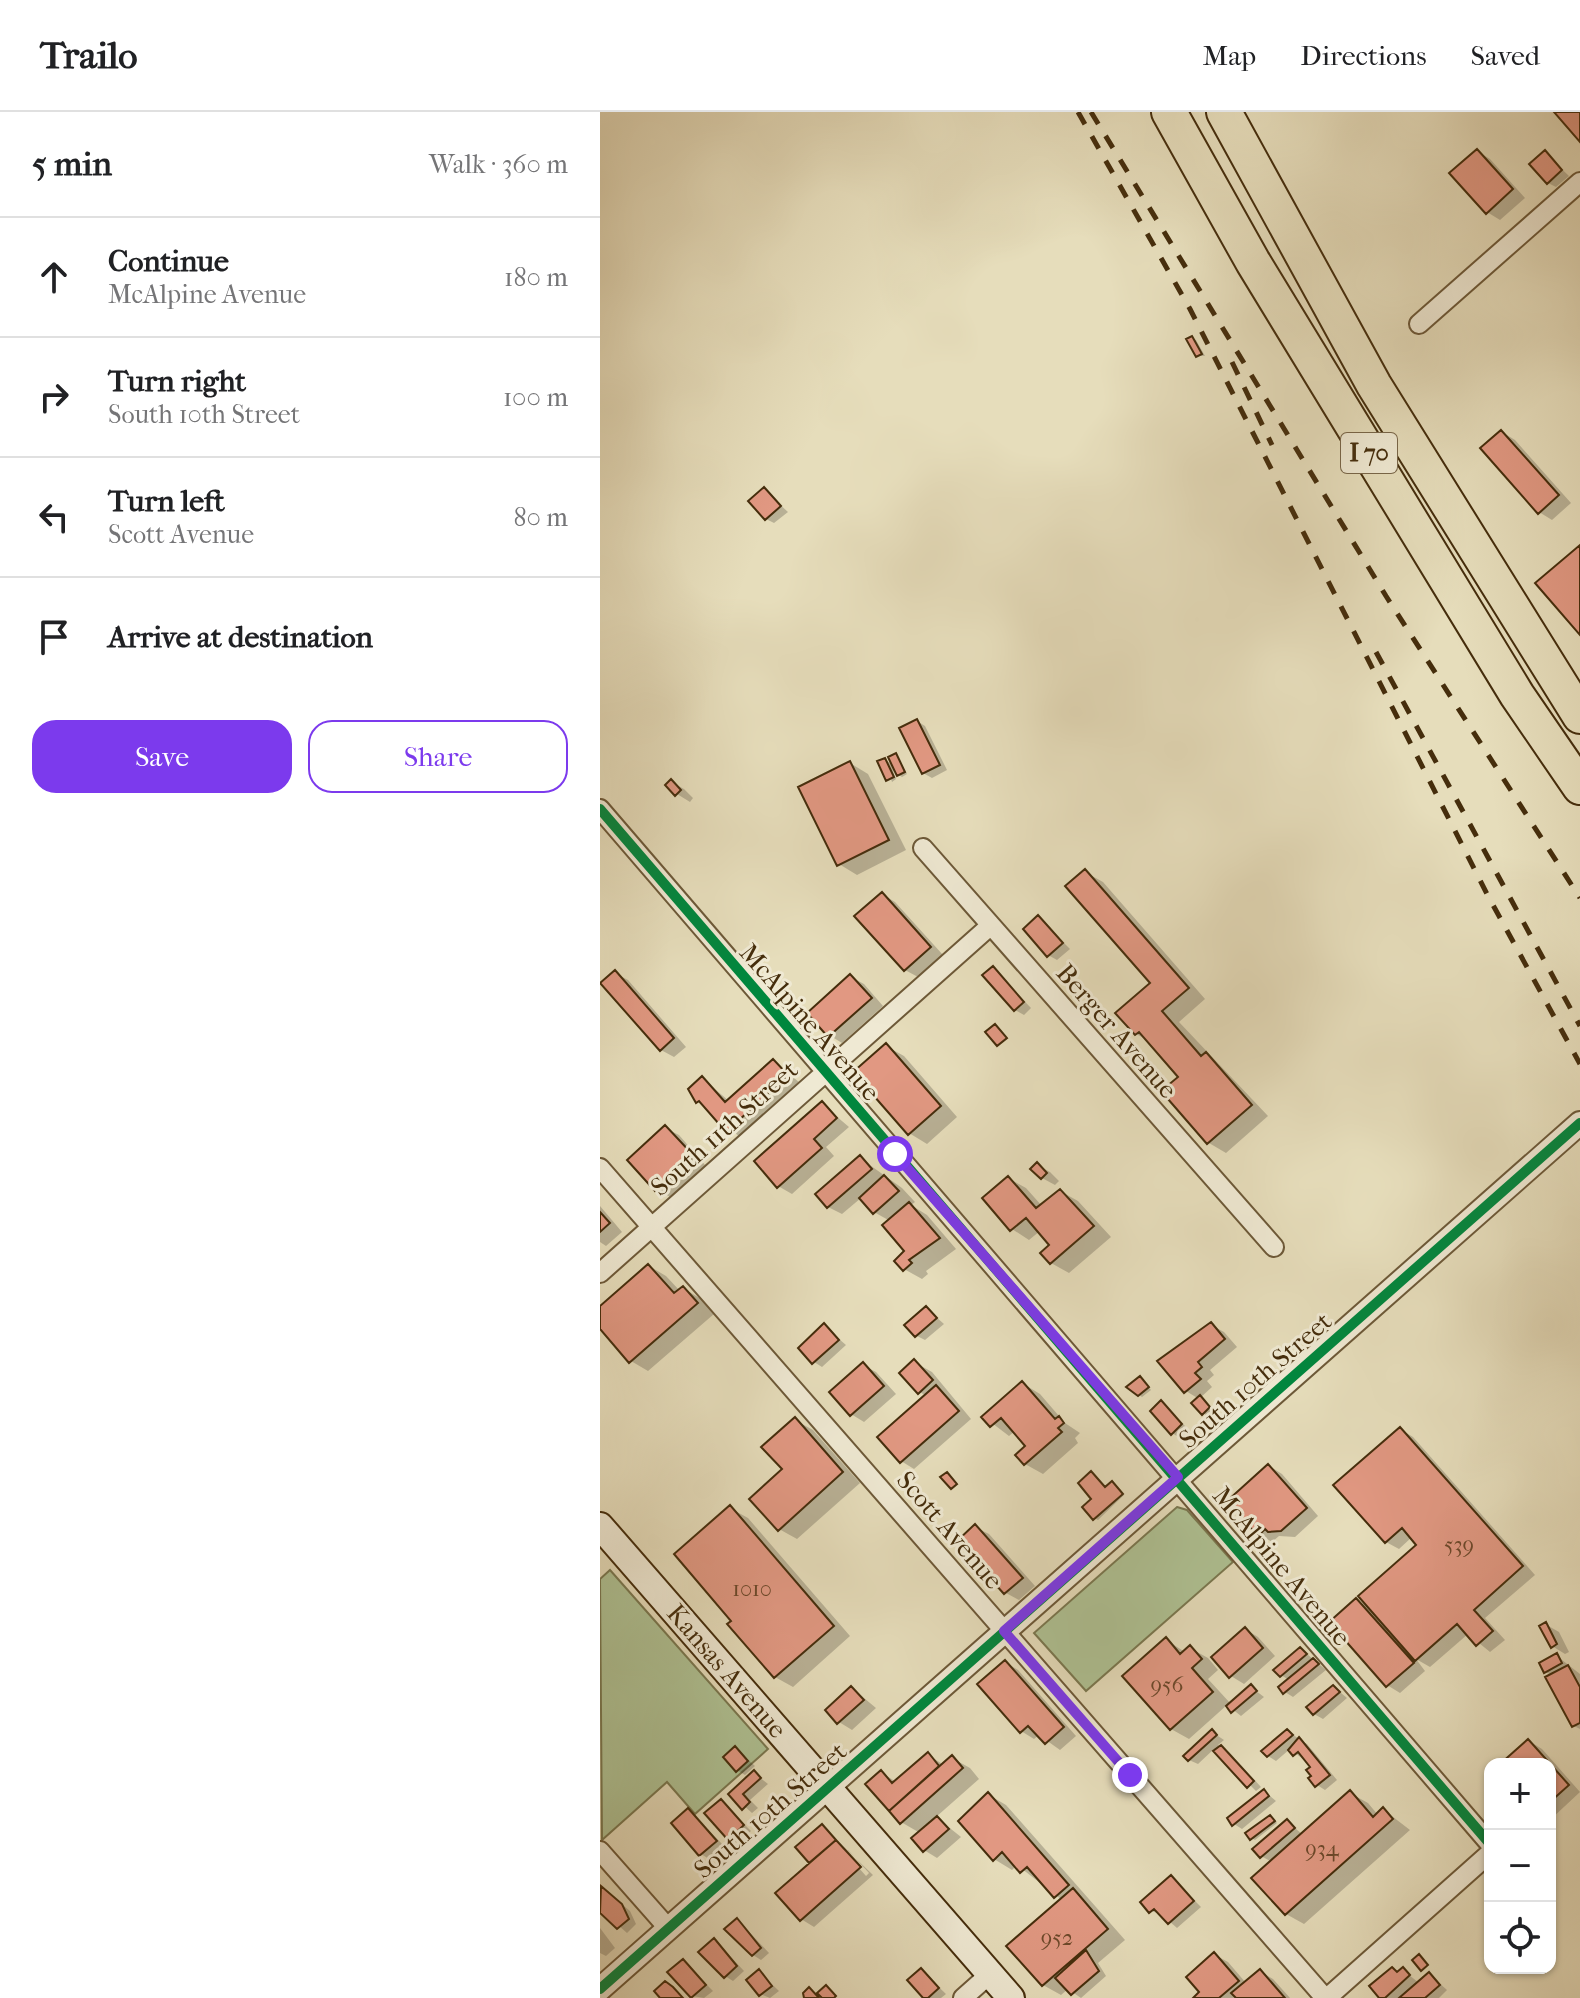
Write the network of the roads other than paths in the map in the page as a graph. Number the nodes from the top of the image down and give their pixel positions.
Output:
1 (1169, 112) edge
2 (1224, 112) edge
3 (1580, 182) edge
4 (1419, 324) dead end
5 (1580, 716) edge
6 (1580, 787) edge
7 (600, 809) edge
8 (923, 848) dead end
9 (990, 926) junction
10 (824, 1074) junction
11 (1580, 1123) edge
12 (600, 1168) edge
13 (652, 1227) junction
14 (1274, 1247) dead end
15 (600, 1273) edge
16 (1178, 1477) junction
17 (600, 1526) edge
18 (1004, 1631) junction
19 (829, 1788) junction
20 (1484, 1837) edge
21 (600, 1851) edge
22 (1484, 1858) edge
23 (668, 1928) junction
24 (990, 1974) junction
25 (600, 1989) edge
26 (963, 1998) edge
27 (1011, 1998) edge
28 (1326, 1998) edge

1 - 6 highway, I 70
2 - 5 highway, I 70
3 - 4 street
7 - 10 street, McAlpine Avenue
8 - 9 street, Berger Avenue
9 - 10 street, South 11th Street
9 - 14 street, Berger Avenue
10 - 13 street, South 11th Street
10 - 16 street, McAlpine Avenue
11 - 16 street, South 10th Street
12 - 13 street, Scott Avenue
13 - 15 street, South 11th Street
13 - 18 street, Scott Avenue
16 - 18 street, South 10th Street
16 - 20 street, McAlpine Avenue
17 - 19 main road, Kansas Avenue
18 - 19 street, South 10th Street
18 - 28 street, Scott Avenue
19 - 23 street, South 10th Street
19 - 24 main road, Kansas Avenue
21 - 23 street
22 - 28 street
23 - 25 street, South 10th Street
24 - 26 street
24 - 27 main road, Kansas Avenue

